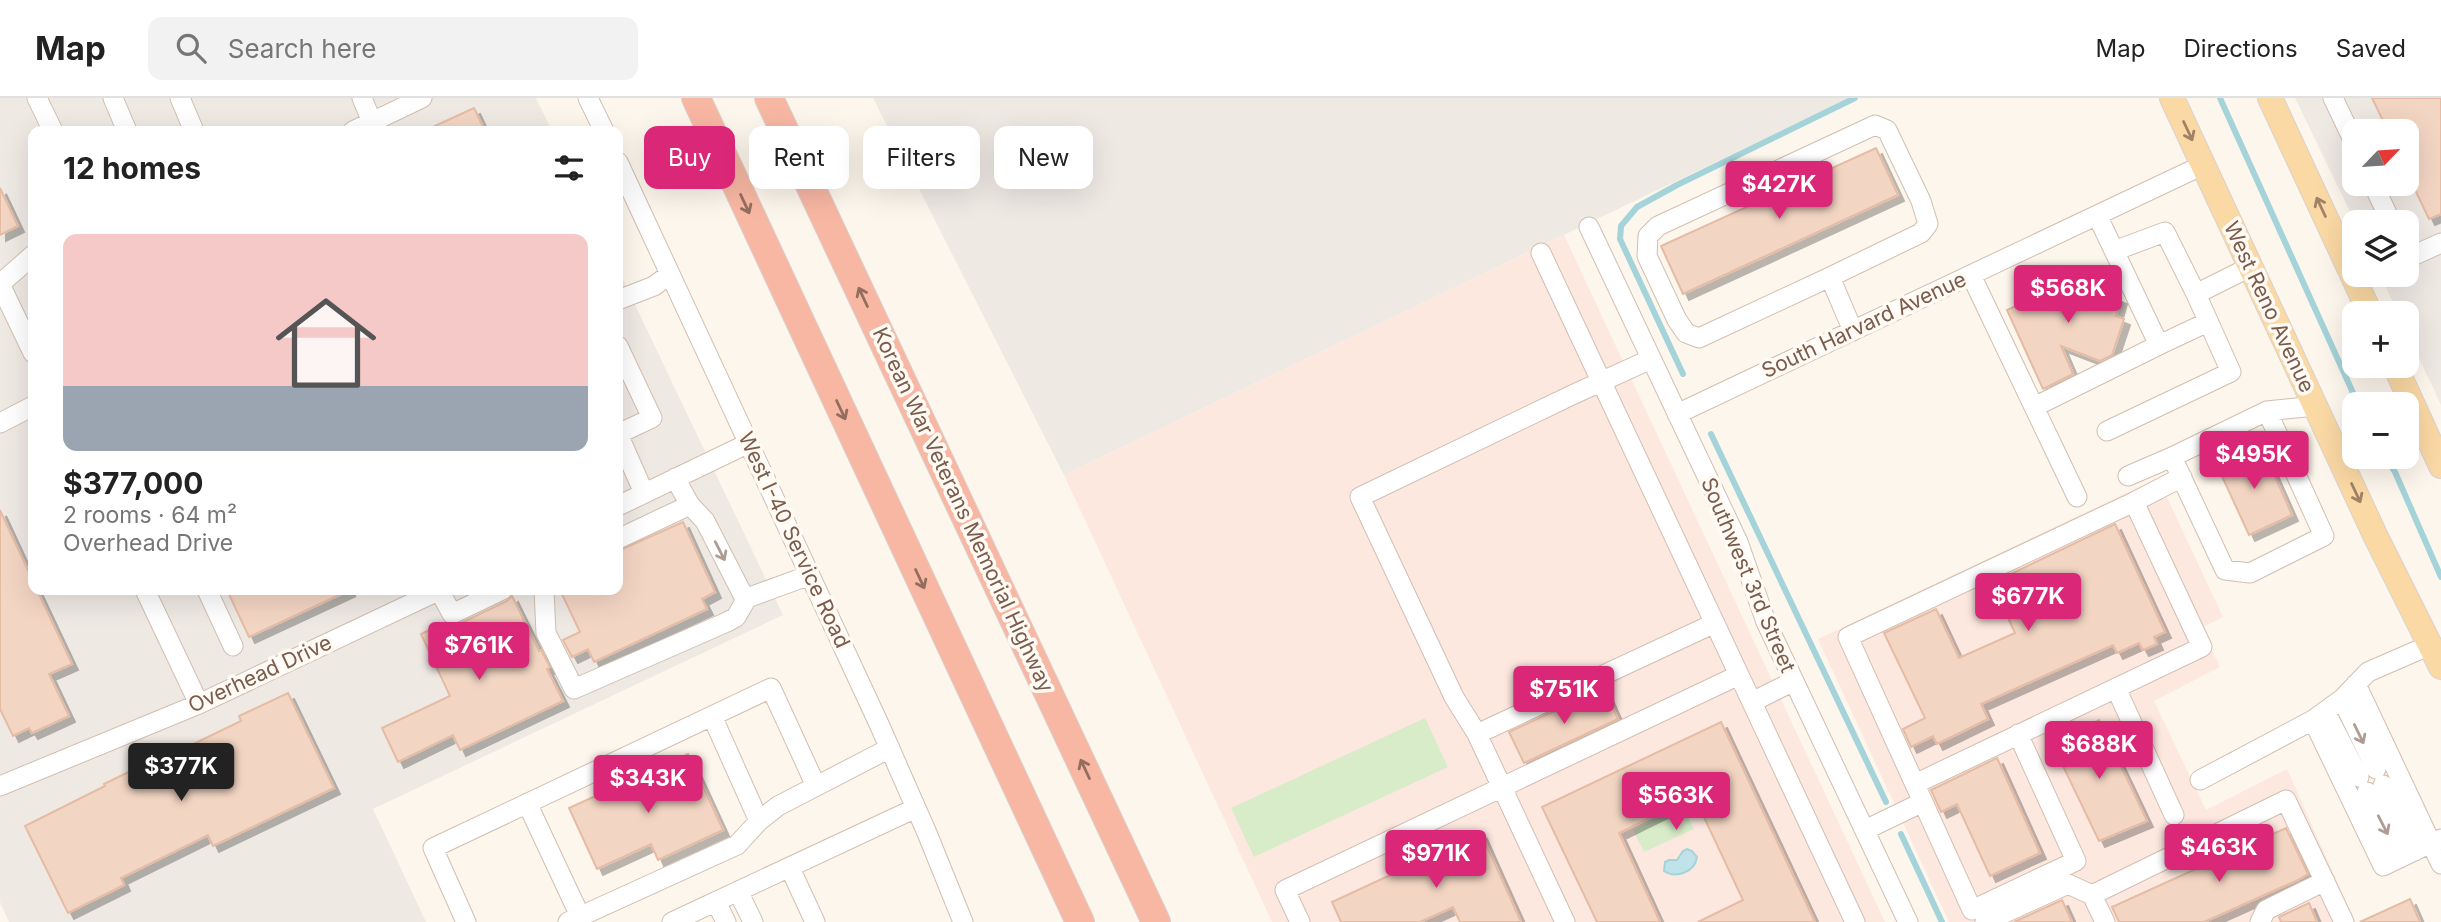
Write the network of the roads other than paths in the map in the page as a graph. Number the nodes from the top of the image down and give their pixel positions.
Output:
1 (37, 98) edge
2 (113, 98) edge
3 (180, 98) edge
4 (362, 98) edge
5 (422, 98) edge
6 (588, 98) edge
7 (695, 98) edge
8 (769, 98) edge
9 (2172, 98) edge
10 (2270, 98) edge
11 (2333, 98) edge
12 (2343, 119) edge
13 (372, 122) junction
14 (50, 126) edge
15 (125, 126) edge
16 (192, 126) edge
17 (364, 126) edge
18 (602, 126) edge
19 (2203, 165) junction
20 (623, 173) edge
21 (2097, 215) junction
22 (1589, 228) dead end
23 (2342, 235) edge
24 (2441, 243) edge
25 (2114, 251) junction
26 (1541, 253) dead end
27 (2419, 253) edge
28 (28, 259) edge
29 (2250, 267) junction
30 (670, 274) junction
31 (1971, 275) junction
32 (1830, 277) junction
33 (0, 284) edge
34 (2196, 294) junction
35 (623, 299) edge
36 (2208, 322) junction
37 (1853, 331) junction
38 (28, 343) edge
39 (2159, 345) junction
40 (623, 357) edge
41 (1651, 359) junction
42 (2401, 378) edge
43 (1602, 382) junction
44 (2315, 405) junction
45 (2034, 407) junction
46 (28, 409) edge
47 (2267, 411) junction
48 (1677, 414) junction
49 (0, 423) edge
50 (2107, 431) dead end
51 (623, 432) edge
52 (749, 443) junction
53 (623, 445) edge
54 (2172, 457) junction
55 (2441, 466) edge
56 (2128, 476) dead end
57 (2182, 477) junction
58 (675, 478) junction
59 (644, 493) junction
60 (2077, 497) dead end
61 (2134, 502) junction
62 (623, 504) edge
63 (690, 505) junction
64 (623, 537) edge
65 (810, 575) junction
66 (147, 595) edge
67 (209, 595) edge
68 (429, 595) edge
69 (443, 595) edge
70 (492, 595) edge
71 (544, 595) edge
72 (747, 598) junction
73 (1715, 623) junction
74 (2436, 642) edge
75 (233, 646) dead end
76 (2441, 667) edge
77 (1740, 675) junction
78 (1794, 681) junction
79 (2116, 688) junction
80 (2349, 691) junction
81 (1752, 702) junction
82 (199, 704) junction
83 (2319, 715) junction
84 (712, 716) junction
85 (1477, 734) junction
86 (2018, 734) junction
87 (890, 748) junction
88 (2200, 780) dead end
89 (2371, 781) junction
90 (1915, 784) junction
91 (0, 786) edge
92 (816, 786) junction
93 (1502, 788) junction
94 (1923, 802) junction
95 (527, 803) junction
96 (916, 808) junction
97 (2174, 816) dead end
98 (759, 821) junction
99 (1036, 828) junction
100 (1865, 830) junction
101 (1114, 831) junction
102 (2422, 848) edge
103 (2441, 864) edge
104 (790, 867) junction
105 (2325, 881) junction
106 (738, 891) junction
107 (2092, 895) junction
108 (716, 902) junction
109 (574, 919) edge
110 (467, 922) edge
111 (672, 922) edge
112 (726, 922) edge
113 (753, 922) edge
114 (815, 922) edge
115 (963, 922) edge
116 (1064, 922) edge
117 (1080, 922) edge
118 (1156, 922) edge
119 (1168, 922) edge
120 (1300, 922) edge
121 (1565, 922) edge
122 (1855, 922) edge
123 (1908, 922) edge
124 (1986, 922) edge
125 (2105, 922) edge
126 (2260, 922) edge
127 (2344, 922) edge

1 - 14 street
2 - 15 street
3 - 16 street
4 - 13 street
5 - 13 street
6 - 18 street
7 -> 99 highway
101 -> 8 highway, Korean War Veterans Memorial Highway
9 -> 19 main road, West Reno Avenue
23 -> 10 main road
11 - 12 street
13 - 17 street
19 - 21 street, South Harvard Avenue
19 - 29 main road, West Reno Avenue
20 - 30 street, West I-40 Service Road
21 - 25 street
21 - 31 street, South Harvard Avenue
22 - 41 street, Southwest 3rd Street
24 - 27 street
25 - 34 street
25 - 39 street
26 - 43 street
28 - 33 street
29 - 34 street
29 - 44 main road, West Reno Avenue
30 - 35 street
30 - 52 street, West I-40 Service Road
31 - 37 street, South Harvard Avenue
31 - 45 street
32 - 32 street
32 - 37 street
33 - 38 street
34 - 36 street
36 - 39 street
36 - 50 street
37 - 48 street, South Harvard Avenue
39 - 45 street
40 - 51 street
41 - 43 street
41 - 48 street, Southwest 3rd Street
42 - 55 main road
43 - 73 street
43 - 85 street
44 - 47 street
44 -> 74 main road, West Reno Avenue
45 - 60 street
46 - 49 street
47 - 54 street
47 - 57 street
48 - 78 street, Southwest 3rd Street
52 - 58 street
52 - 65 street, West I-40 Service Road
53 - 59 street
54 - 56 street
54 - 57 street
57 - 61 street
58 - 59 street
58 - 63 street
59 - 62 street
61 - 79 street
61 - 90 street
63 - 64 street
63 -> 72 street
65 - 72 street
65 - 87 street, West I-40 Service Road
66 - 82 street
67 - 75 street
68 - 82 street, Overhead Drive
69 - 70 street
71 - 72 street
73 - 77 street
73 - 85 street
74 - 76 main road, West Reno Avenue
74 - 80 street
77 - 81 street
77 - 93 street
78 - 81 street
78 - 100 street, Southwest 3rd Street
79 - 86 street
79 - 97 street
80 - 83 street
80 -> 89 street
80 - 102 street
81 - 122 street
82 - 91 street, Overhead Drive
83 - 88 street
83 - 89 street
83 - 102 street
84 - 92 street
84 - 95 street
84 - 98 street
85 - 93 street
86 - 90 street
86 - 94 street
87 - 92 street
87 - 96 street, West I-40 Service Road
89 -> 102 street
90 - 94 street
92 - 98 street
93 - 120 street
93 - 121 street
94 - 100 street
95 - 109 street
95 - 110 street
96 - 104 street
96 - 115 street, West I-40 Service Road
98 - 109 street
99 - 116 highway
99 - 117 highway
100 - 123 street, Southwest 3rd Street
101 - 118 highway, Korean War Veterans Memorial Highway
101 - 119 highway
102 - 103 street
104 - 106 street
104 - 114 street
105 - 107 street
105 - 126 street
105 - 127 street
106 - 108 street
106 - 113 street
107 - 124 street
107 - 125 street
108 - 111 street
108 - 112 street

